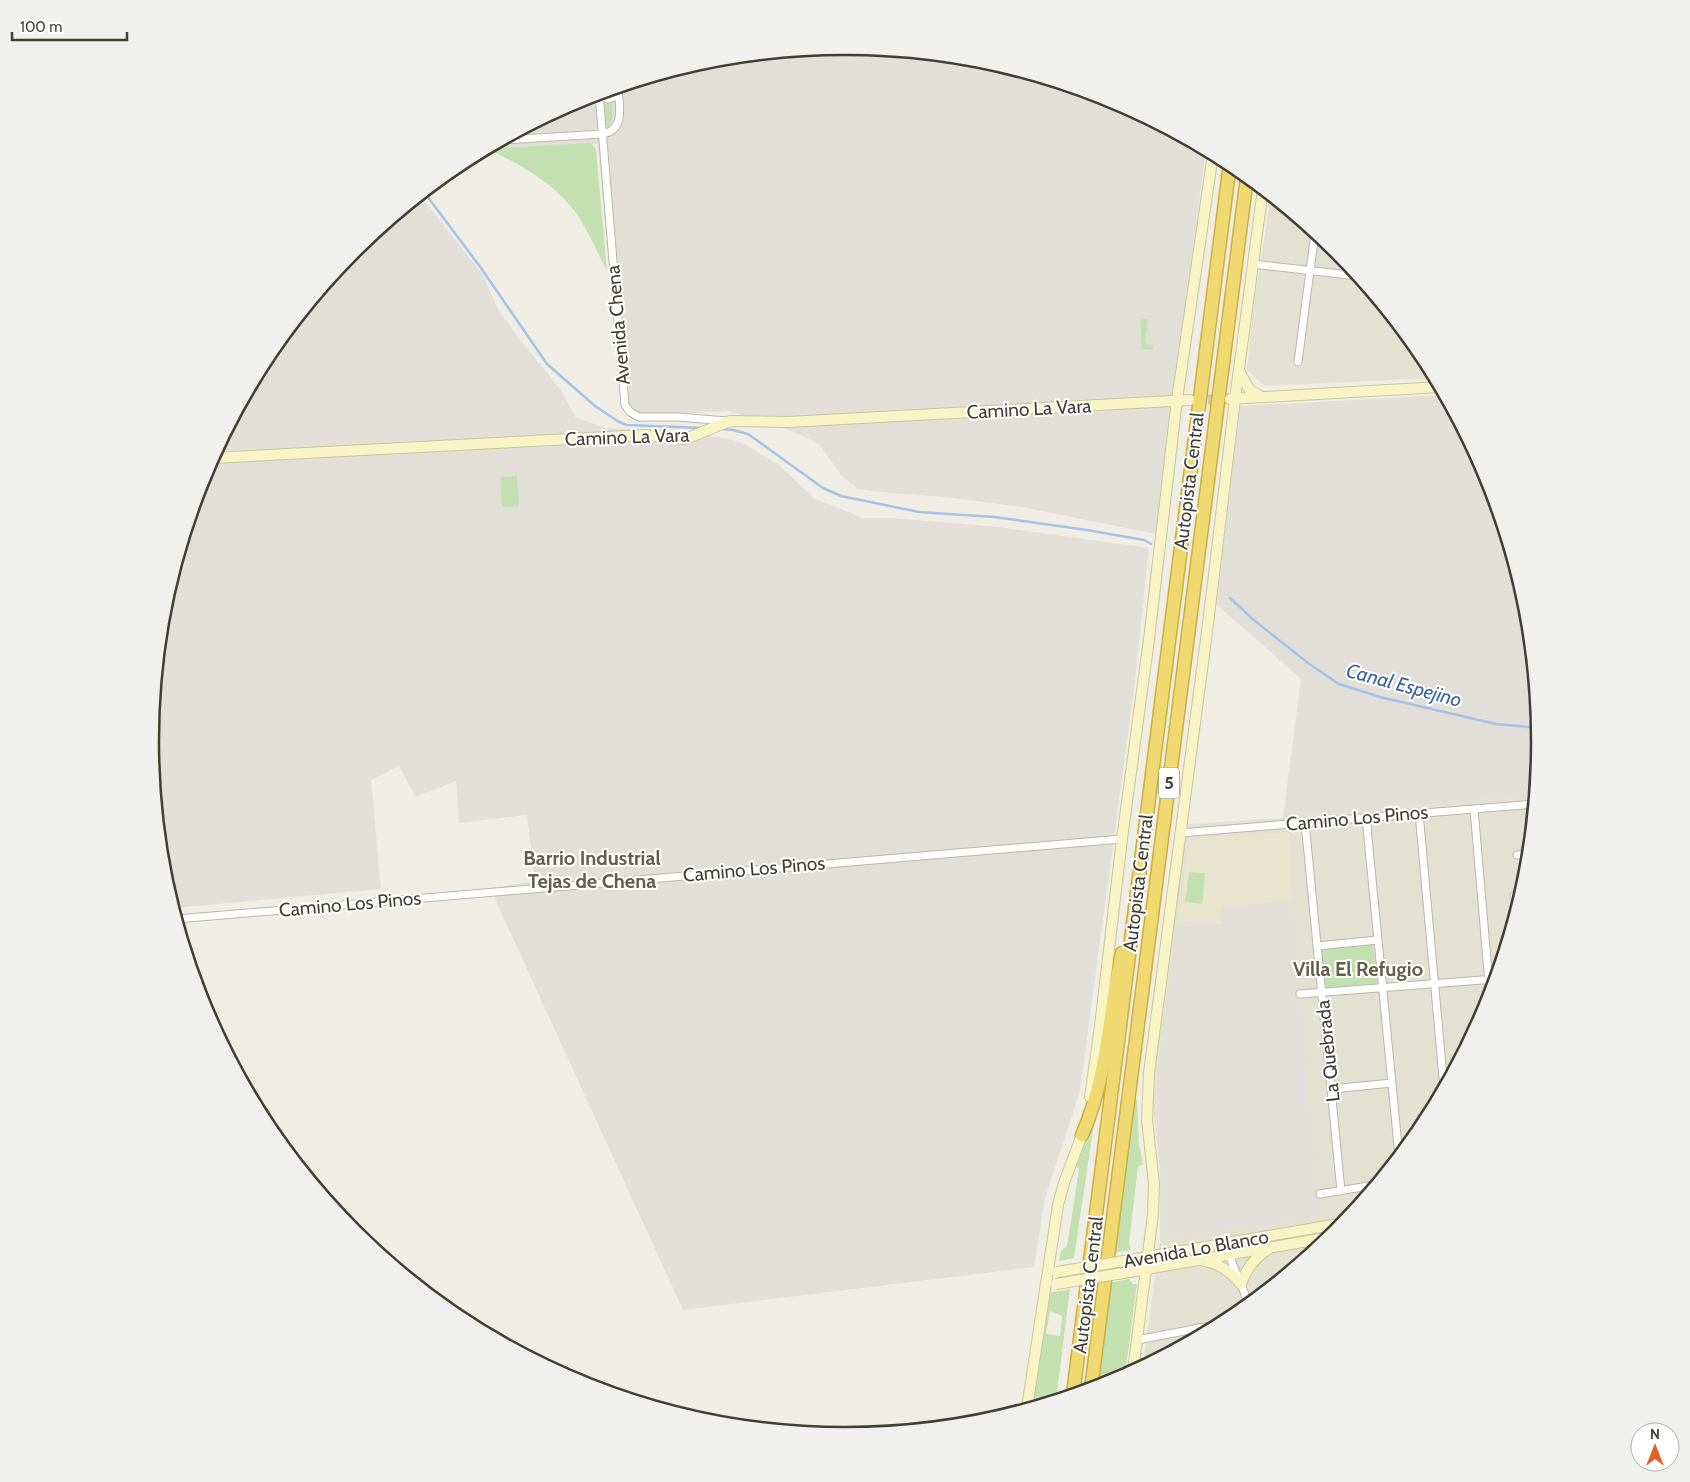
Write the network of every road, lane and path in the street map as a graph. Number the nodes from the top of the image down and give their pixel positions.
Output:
1 (618, 93) edge
2 (599, 100) edge
3 (602, 134) junction
4 (517, 139) edge
5 (1212, 162) edge
6 (1229, 173) edge
7 (1246, 185) edge
8 (1261, 196) edge
9 (1314, 241) edge
10 (1253, 264) junction
11 (1310, 270) junction
12 (1348, 275) edge
13 (1298, 362) dead end
14 (1238, 370) junction
15 (1432, 387) edge
16 (1262, 397) junction
17 (1232, 399) junction
18 (1177, 400) junction
19 (1190, 400) tunnel mouth
20 (726, 422) junction
21 (221, 458) edge
22 (1528, 805) edge
23 (1474, 809) junction
24 (1419, 813) junction
25 (1366, 817) junction
26 (1306, 822) junction
27 (1180, 832) junction
28 (1122, 839) junction
29 (1517, 855) dead end
30 (1521, 855) edge
31 (1134, 915) junction
32 (182, 919) edge
33 (1378, 940) junction
34 (1318, 946) junction
35 (1491, 972) edge
36 (1488, 979) edge
37 (1434, 983) junction
38 (1383, 988) junction
39 (1322, 992) junction
40 (1300, 994) dead end
41 (1443, 1077) edge
42 (1392, 1083) junction
43 (1331, 1089) junction
44 (1082, 1135) junction
45 (1398, 1146) edge
46 (1366, 1187) edge
47 (1341, 1191) junction
48 (1320, 1194) dead end
49 (1331, 1225) edge
50 (1315, 1240) edge
51 (1218, 1245) junction
52 (1272, 1247) junction
53 (1229, 1255) junction
54 (1149, 1257) junction
55 (1201, 1260) junction
56 (1147, 1269) junction
57 (1053, 1273) junction
58 (1051, 1284) junction
59 (1241, 1284) junction
60 (1246, 1297) edge
61 (1199, 1328) edge
62 (1137, 1340) junction
63 (1134, 1363) edge
64 (1092, 1381) edge
65 (1074, 1388) edge
66 (1028, 1402) edge

1 - 3 street
2 - 3 street, Avenida Chena
3 - 4 street
3 - 20 street, Avenida Chena
5 - 18 street
6 - 31 highway, Autopista Central / 5
7 - 64 highway, Autopista Central / 5
8 - 10 street
9 - 11 street
10 - 11 street
10 - 14 street
11 - 12 street
11 - 13 street
14 - 16 street
14 - 17 street
15 - 16 street
16 - 17 street
17 - 27 street
18 - 19 street, Camino La Vara
18 - 20 street, Camino La Vara
18 - 28 street
20 - 21 street, Camino La Vara
22 - 23 street, Camino Los Pinos
23 - 24 street, Camino Los Pinos
23 - 35 street
24 - 25 street, Camino Los Pinos
24 - 37 street
25 - 26 street, Camino Los Pinos
25 - 33 street
26 - 27 street, Camino Los Pinos
26 - 34 street, La Quebrada
27 - 54 street
28 - 32 street, Camino Los Pinos
28 - 44 street
29 - 30 street
31 - 44 highway
31 - 65 highway, Autopista Central / 5
33 - 34 street
33 - 38 street
34 - 39 street, La Quebrada
36 - 37 street
37 - 38 street
37 - 41 street
38 - 39 street
38 - 42 street
39 - 40 street
39 - 43 street, La Quebrada
42 - 43 street
42 - 45 street
43 - 47 street, La Quebrada
44 - 57 street
46 - 47 street
47 - 48 street
49 - 51 street, Avenida Lo Blanco
50 - 52 street, Avenida Lo Blanco
51 - 53 street
51 - 54 street, Avenida Lo Blanco
52 - 53 street, Avenida Lo Blanco
52 - 59 street
53 - 55 street, Avenida Lo Blanco
53 - 59 street
54 - 56 street
54 - 57 street, Avenida Lo Blanco, bridge
55 - 56 street, Avenida Lo Blanco
55 - 59 street
56 - 58 street, Avenida Lo Blanco, bridge
56 - 62 street
57 - 58 street
58 - 66 street
59 - 60 street
61 - 62 street
62 - 63 street

